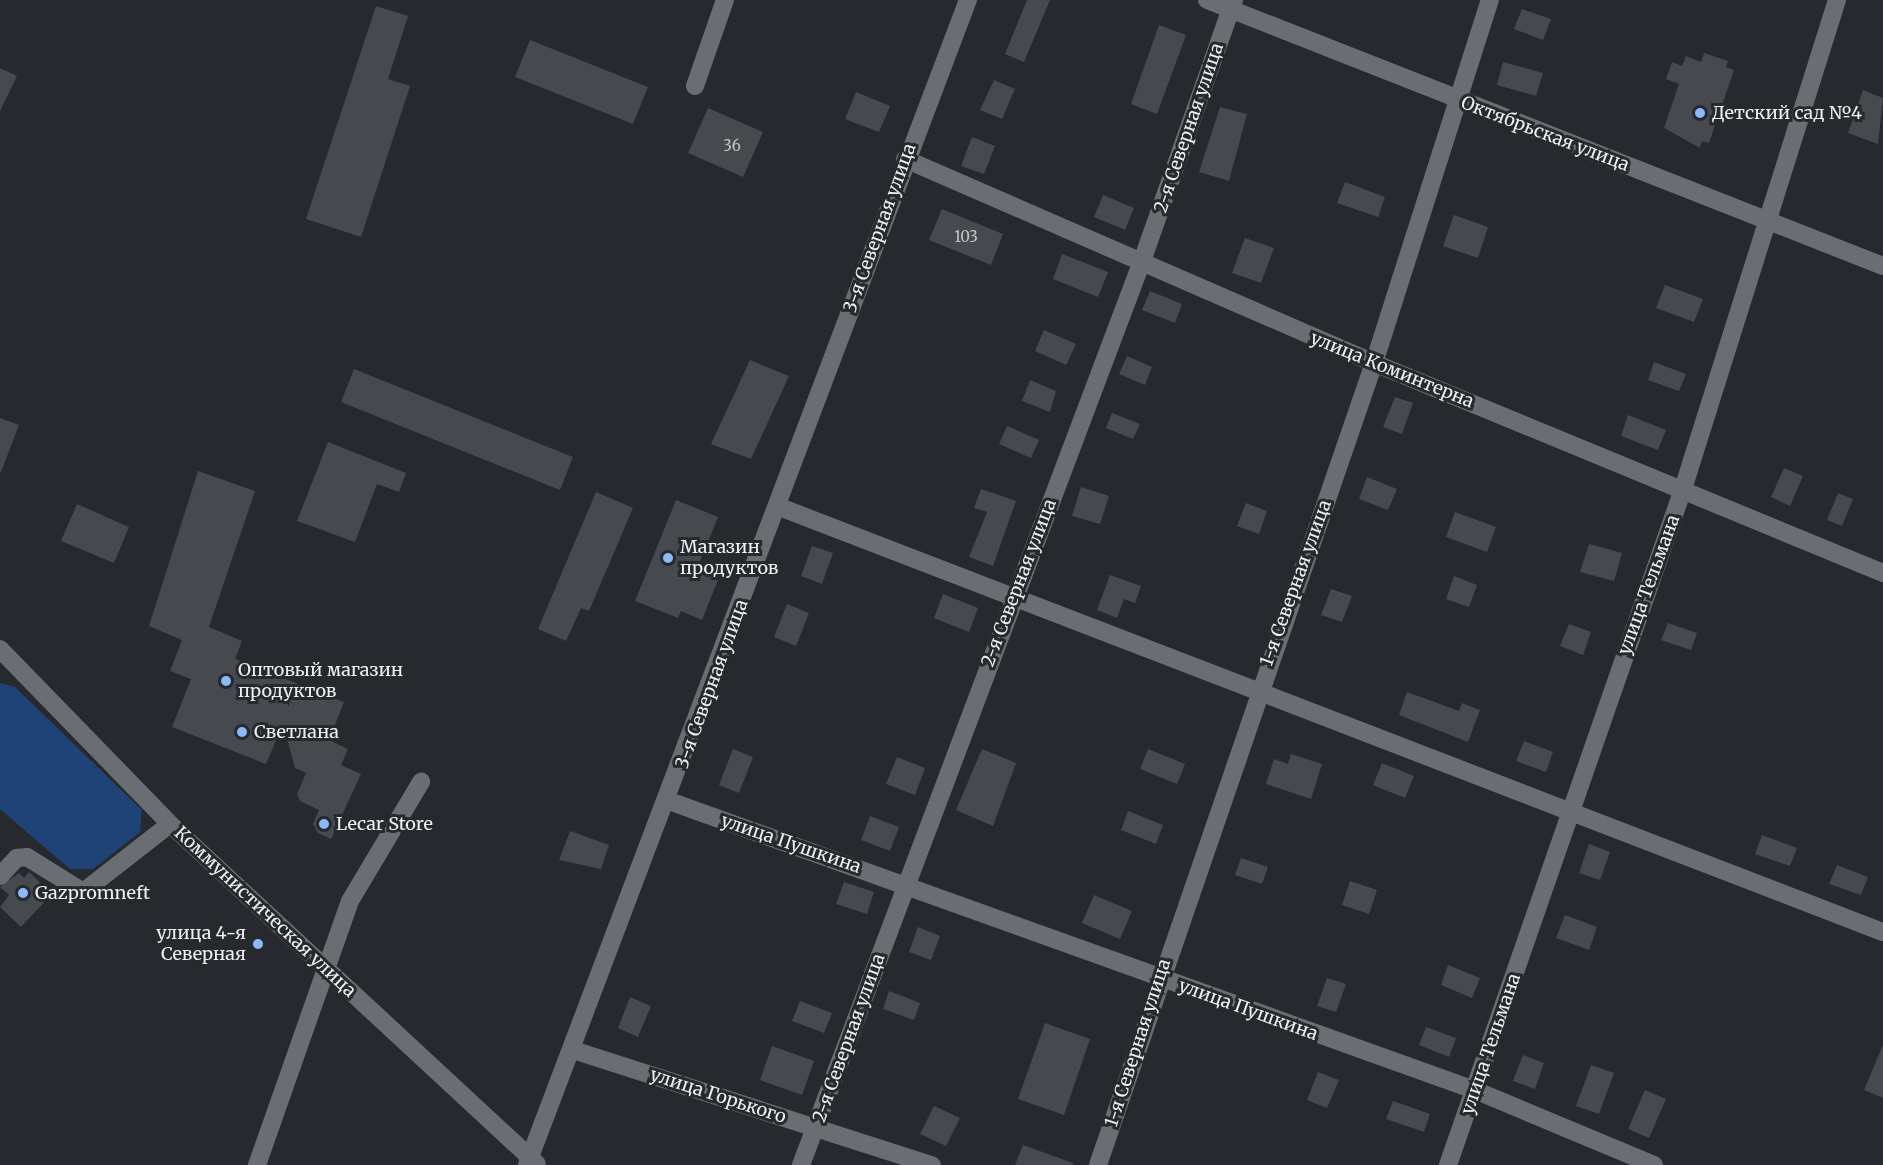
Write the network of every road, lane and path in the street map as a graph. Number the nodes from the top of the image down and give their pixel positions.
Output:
1 (725, 0) edge
2 (968, 0) edge
3 (1207, 0) edge
4 (1490, 0) edge
5 (1837, 0) edge
6 (1232, 4) edge
7 (695, 86) dead end
8 (1457, 101) junction
9 (905, 159) junction
10 (1770, 220) junction
11 (1141, 264) junction
12 (1883, 266) edge
13 (1374, 363) junction
14 (1683, 489) junction
15 (777, 506) junction
16 (1883, 573) edge
17 (1014, 596) junction
18 (0, 650) edge
19 (1257, 690) junction
20 (421, 782) dead end
21 (669, 801) junction
22 (1570, 808) junction
23 (170, 824) junction
24 (0, 876) edge
25 (904, 884) junction
26 (1883, 932) edge
27 (328, 970) junction
28 (1159, 978) junction
29 (573, 1050) junction
30 (1477, 1092) junction
31 (817, 1127) junction
32 (532, 1162) edge
33 (257, 1165) edge
34 (801, 1165) edge
35 (932, 1165) edge
36 (1098, 1165) edge
37 (1448, 1165) edge
38 (1654, 1165) edge

1 - 7 street
2 - 9 street, 3-я Северная улица
3 - 6 street, Октябрьская улица
4 - 8 street, 1-я Северная улица
5 - 10 street, улица Тельмана
6 - 8 street, Октябрьская улица
6 - 11 street, 2-я Северная улица
8 - 10 street, Октябрьская улица
8 - 13 street, 1-я Северная улица
9 - 11 street, улица Коминтерна
9 - 15 street, 3-я Северная улица
10 - 12 street, Октябрьская улица
10 - 14 street, улица Тельмана
11 - 13 street, улица Коминтерна
11 - 17 street, 2-я Северная улица
13 - 14 street, улица Коминтерна
13 - 19 street, 1-я Северная улица
14 - 16 street, улица Коминтерна
14 - 22 street, улица Тельмана
15 - 17 street
15 - 21 street, 3-я Северная улица
17 - 19 street
17 - 25 street, 2-я Северная улица
18 - 23 street, Коммунистическая улица
19 - 22 street
19 - 28 street, 1-я Северная улица
20 - 27 street
21 - 25 street, улица Пушкина
21 - 29 street, 3-я Северная улица
22 - 26 street
22 - 30 street, улица Тельмана
23 - 24 street
23 - 27 street, Коммунистическая улица
25 - 28 street, улица Пушкина
25 - 31 street, 2-я Северная улица
27 - 32 street, Коммунистическая улица
27 - 33 street
28 - 30 street, улица Пушкина
28 - 36 street, 1-я Северная улица
29 - 31 street, улица Горького
29 - 32 street, 3-я Северная улица
30 - 37 street, улица Тельмана
30 - 38 street, улица Пушкина
31 - 34 street, 2-я Северная улица
31 - 35 street, улица Горького

